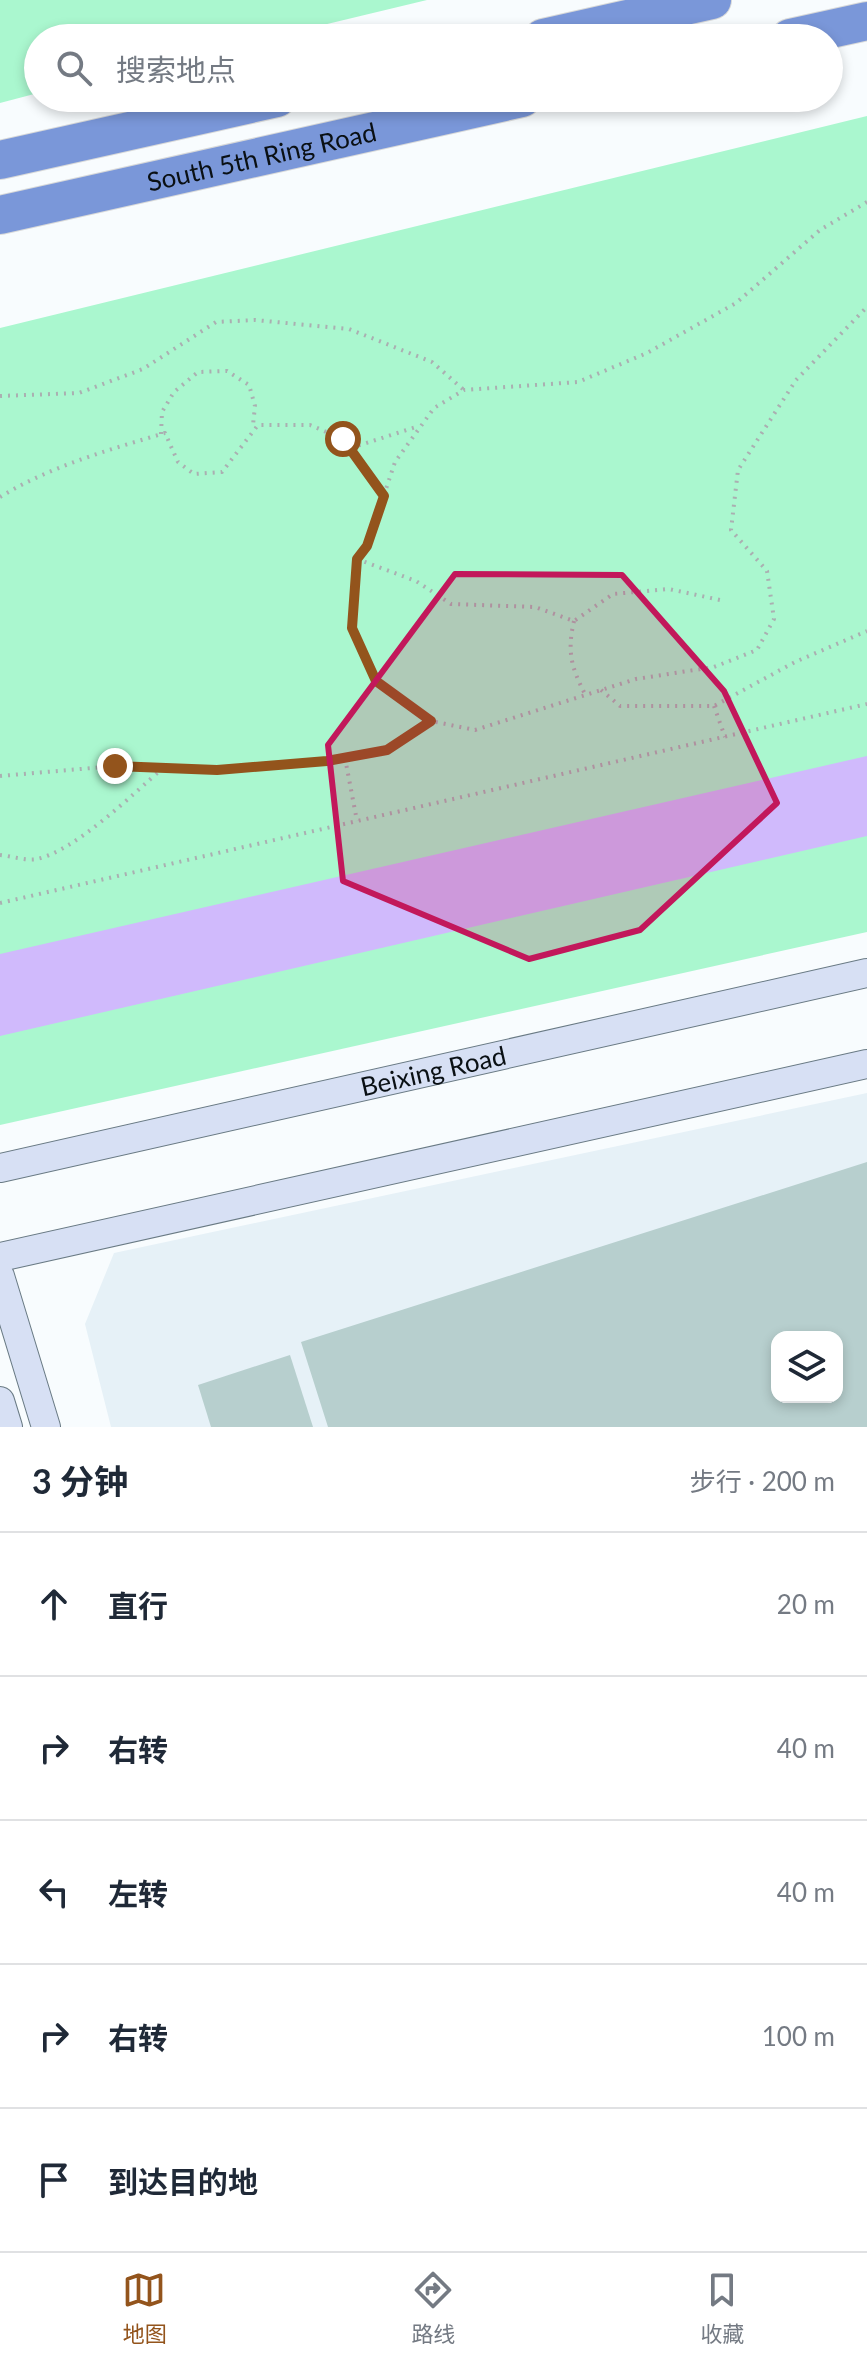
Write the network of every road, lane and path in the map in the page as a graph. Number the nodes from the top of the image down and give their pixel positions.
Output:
1 (712, 0) edge
2 (867, 21) edge
3 (605, 24) edge
4 (843, 26) edge
5 (214, 112) edge
6 (460, 112) edge
7 (0, 160) edge
8 (867, 202) edge
9 (0, 215) edge
10 (867, 307) edge
11 (464, 390) junction
12 (0, 396) edge
13 (253, 425) dead end
14 (421, 425) junction
15 (161, 434) junction
16 (350, 449) junction
17 (384, 496) junction
18 (0, 497) edge
19 (357, 559) junction
20 (720, 600) dead end
21 (574, 621) junction
22 (867, 631) edge
23 (600, 690) junction
24 (585, 694) junction
25 (867, 704) edge
26 (714, 706) junction
27 (431, 721) junction
28 (725, 737) junction
29 (345, 758) junction
30 (163, 768) junction
31 (0, 776) edge
32 (357, 821) junction
33 (0, 855) edge
34 (0, 903) edge
35 (867, 973) edge
36 (867, 1064) edge
37 (0, 1168) edge
38 (0, 1257) edge
39 (0, 1276) edge
40 (0, 1401) edge
41 (8, 1427) edge
42 (46, 1427) edge

1 - 3 highway
2 - 4 highway
5 - 7 highway, South 5th Ring Road
6 - 9 highway, South 5th Ring Road
8 - 11 path
10 - 23 path
11 - 12 path
11 - 14 path
13 - 15 path
14 - 16 path
14 - 17 path
15 - 16 path
15 - 18 path
16 - 17 path
17 - 19 path
19 - 21 path
19 - 27 path
20 - 21 path
21 - 24 path
22 - 26 path
23 - 24 path
23 - 26 path
24 - 27 path
25 - 28 path
26 - 28 path
27 - 29 path
28 - 32 path
29 - 30 path
29 - 32 path
30 - 31 path
30 - 33 path
32 - 34 path
35 - 37 main road, Beixing Road
36 - 38 main road
39 - 42 main road
40 - 41 main road

